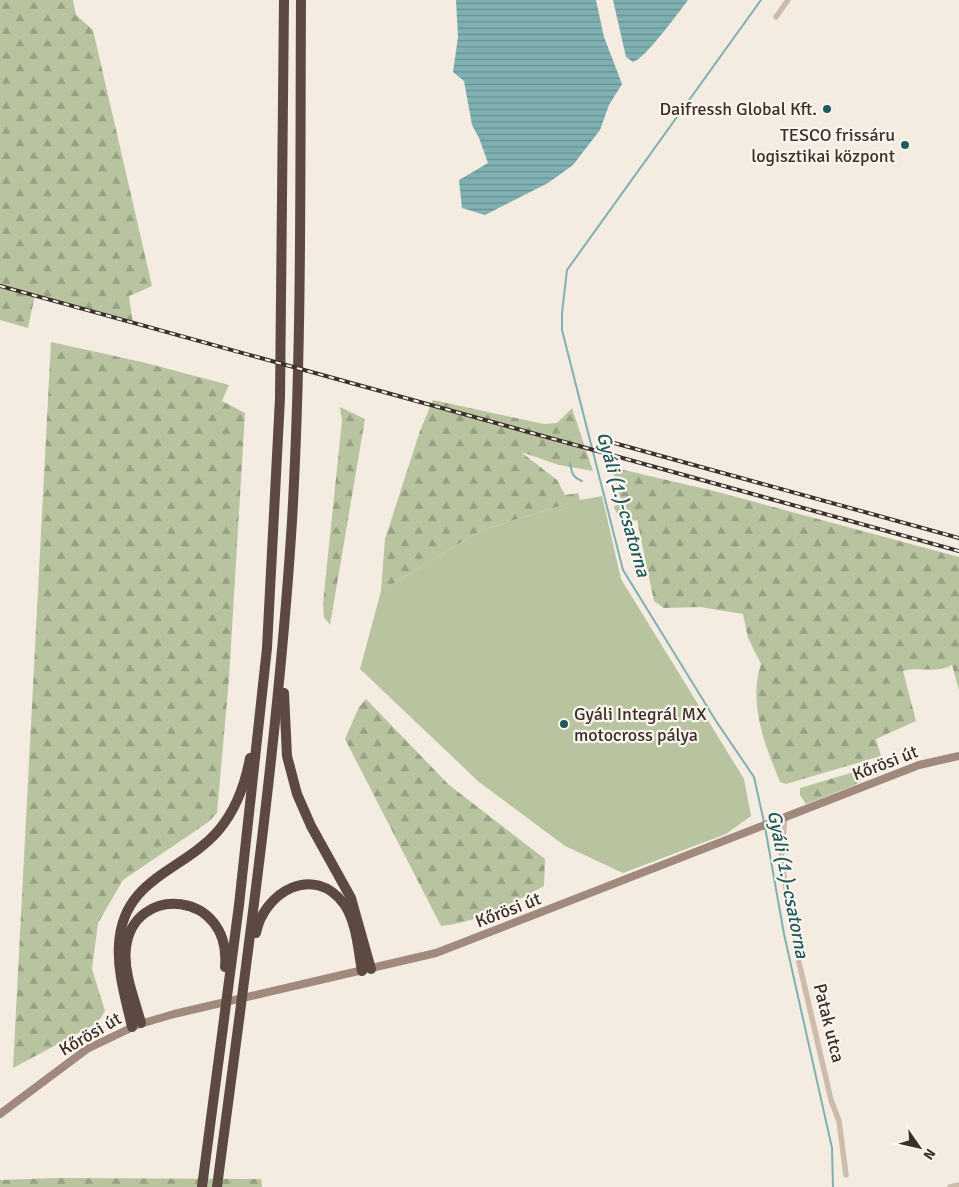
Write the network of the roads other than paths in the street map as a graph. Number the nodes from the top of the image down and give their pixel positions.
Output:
1 (284, 0) edge
2 (301, 0) edge
3 (788, 0) edge
4 (776, 17) dead end
5 (282, 652) junction
6 (263, 694) junction
7 (959, 756) edge
8 (785, 817) junction
9 (246, 962) junction
10 (367, 970) junction
11 (136, 1025) junction
12 (222, 1032) junction
13 (0, 1114) edge
14 (846, 1176) dead end
15 (959, 1185) edge
16 (202, 1187) edge
17 (217, 1187) edge
18 (950, 1187) edge

1 - 6 highway
2 - 5 highway
3 - 4 street
5 - 9 highway
5 - 10 highway
6 - 11 highway
6 - 12 highway
7 - 8 main road, Kőrösi út
8 - 10 main road, Kőrösi út
8 - 14 street, Patak utca
9 - 10 highway
9 - 17 highway
10 - 11 main road, Kőrösi út
11 - 12 highway
11 - 13 main road, Kőrösi út
12 - 16 highway
15 - 18 street

